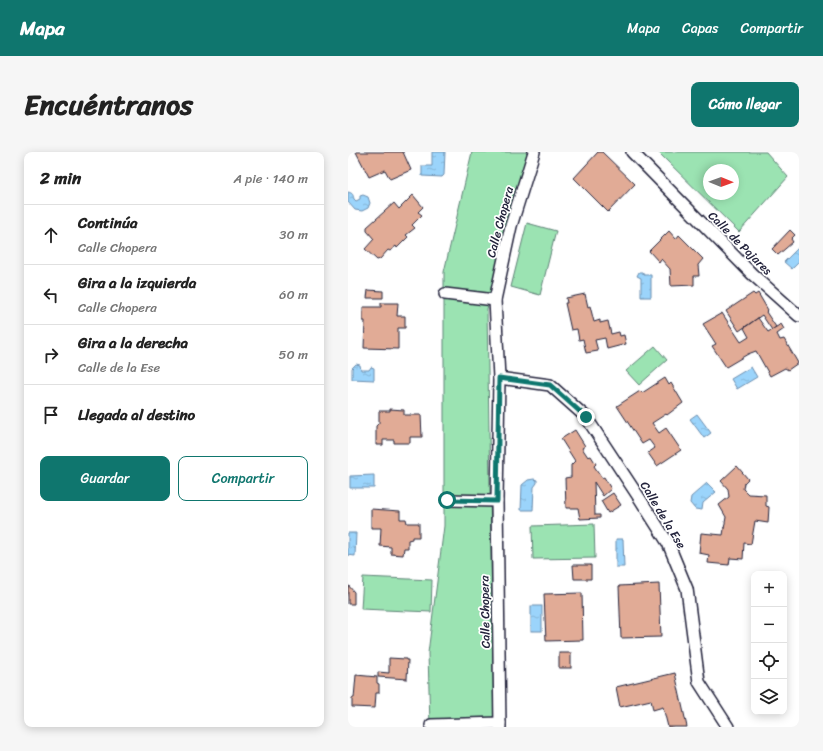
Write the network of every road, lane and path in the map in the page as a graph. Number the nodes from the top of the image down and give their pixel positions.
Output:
1 (534, 152) edge
2 (632, 152) edge
3 (445, 294) dead end
4 (495, 300) junction
5 (799, 316) edge
6 (499, 378) junction
7 (447, 500) dead end
8 (497, 501) junction
9 (431, 725) dead end
10 (500, 725) edge
11 (728, 727) edge

1 - 4 street, Calle Chopera
2 - 5 street, Calle de Pajares
3 - 4 street
4 - 6 street, Calle Chopera
6 - 8 street, Calle Chopera
6 - 11 street, Calle de la Ese
7 - 8 street
8 - 10 street, Calle Chopera
9 - 10 street, Calle Chopera

